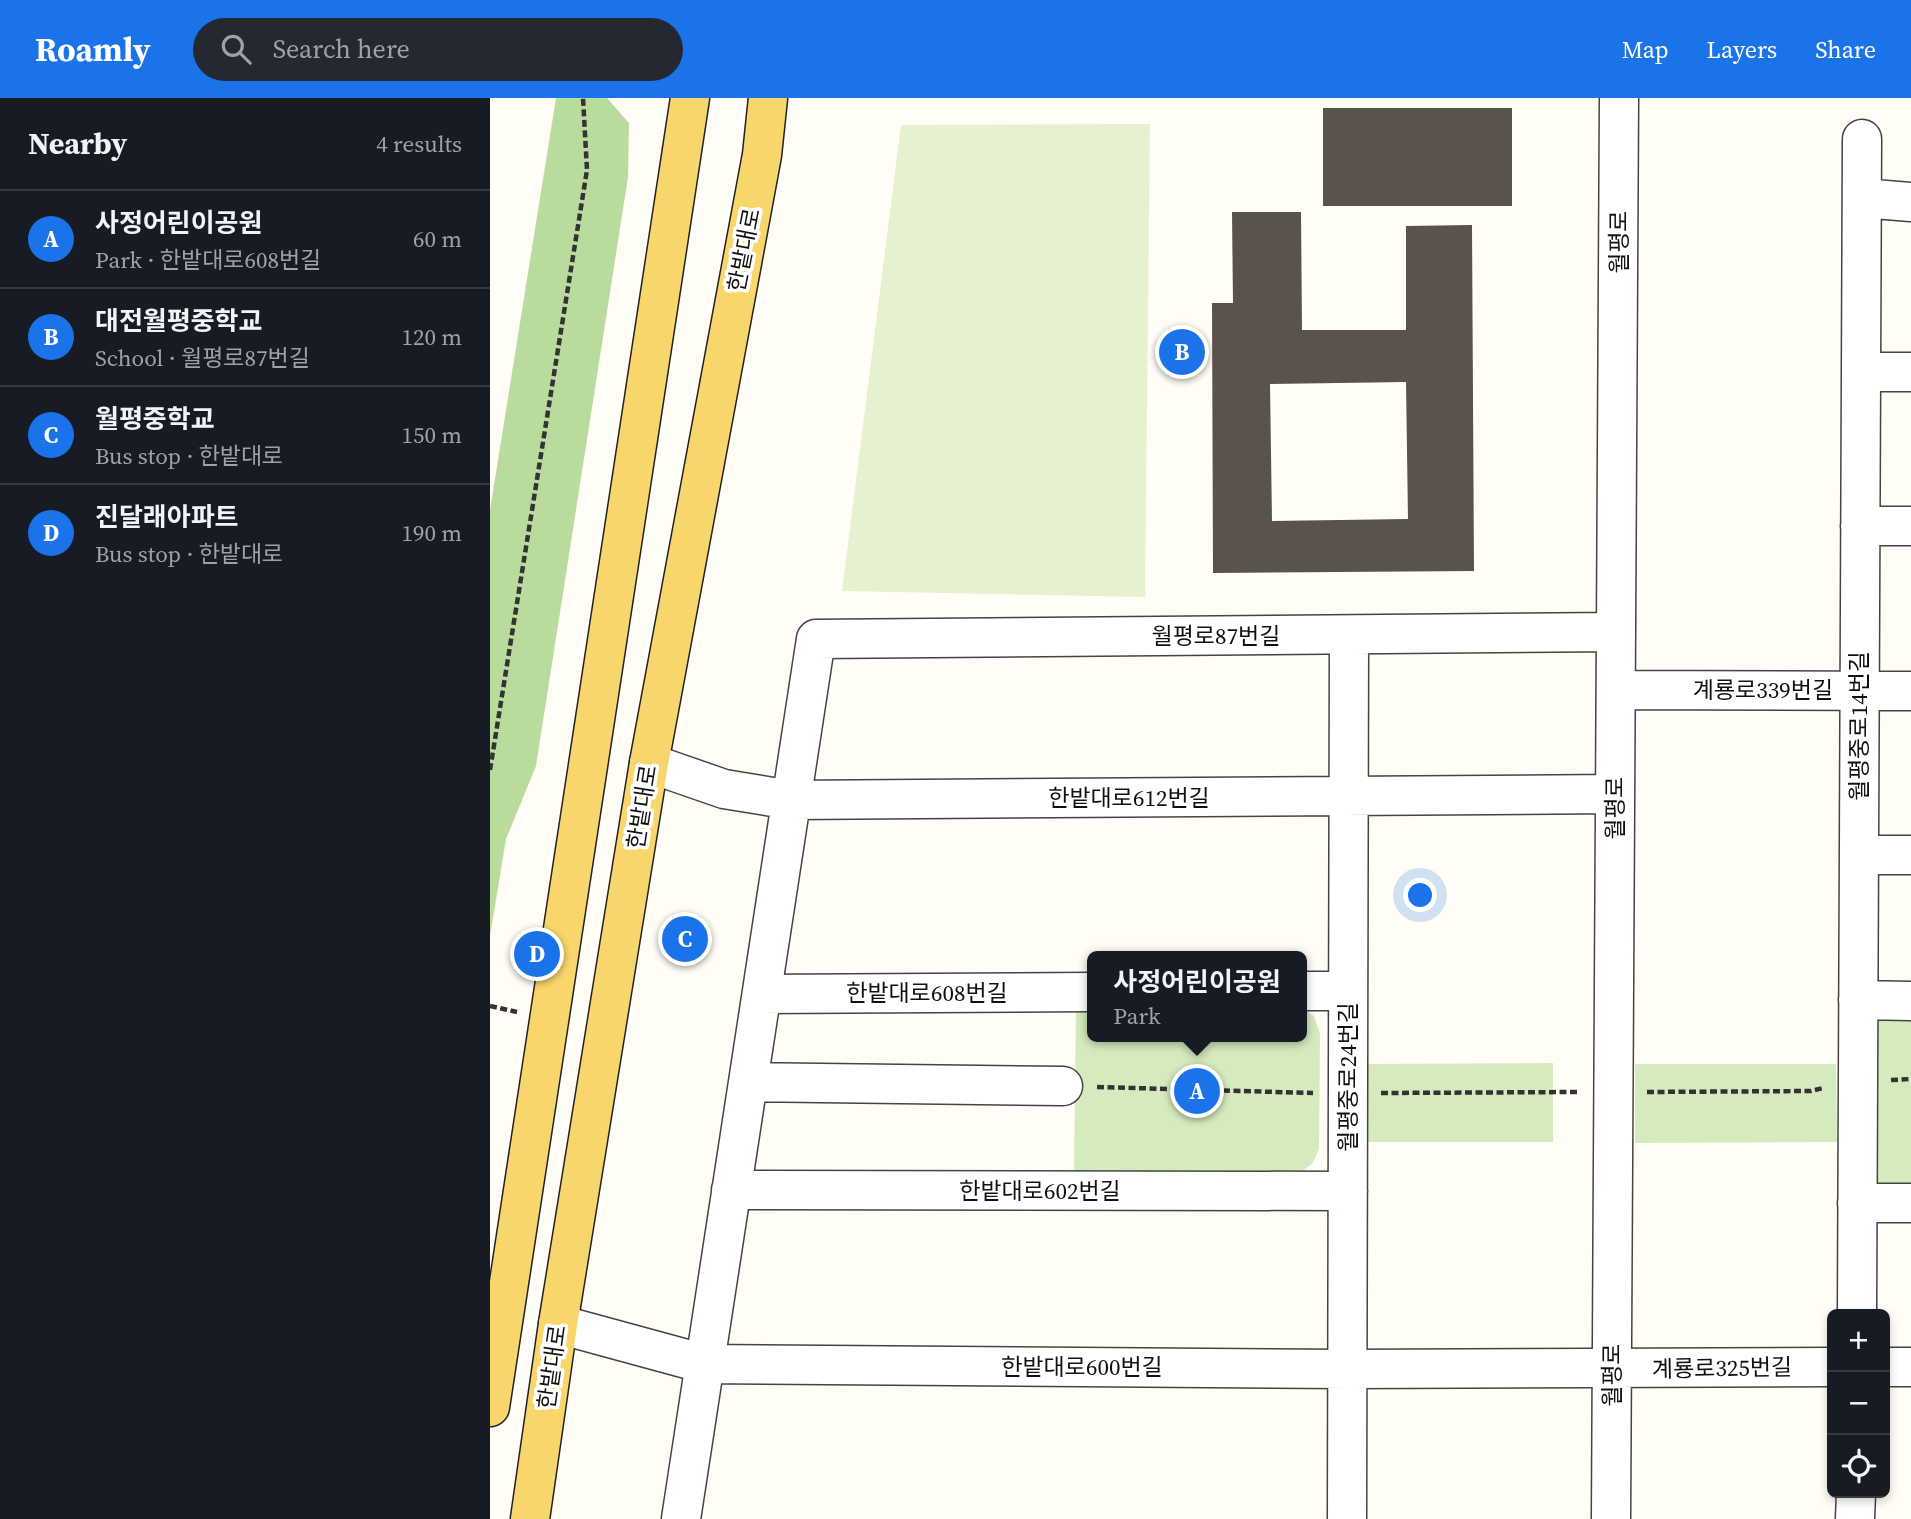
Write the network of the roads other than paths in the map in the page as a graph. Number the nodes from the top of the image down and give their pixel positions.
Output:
1 (690, 98) edge
2 (768, 98) edge
3 (1619, 98) edge
4 (1862, 139) dead end
5 (1862, 198) junction
6 (1911, 202) edge
7 (1861, 372) junction
8 (1911, 372) edge
9 (1860, 526) junction
10 (1911, 526) edge
11 (1616, 632) junction
12 (1349, 635) junction
13 (1616, 690) junction
14 (1859, 691) junction
15 (1911, 691) edge
16 (649, 763) junction
17 (1615, 794) junction
18 (1349, 796) junction
19 (791, 800) junction
20 (1858, 855) junction
21 (1911, 855) edge
22 (1307, 991) edge
23 (1348, 991) junction
24 (1087, 992) edge
25 (762, 994) junction
26 (1858, 1000) junction
27 (1911, 1002) edge
28 (748, 1082) junction
29 (1063, 1086) road end
30 (732, 1190) junction
31 (1348, 1191) junction
32 (1857, 1203) junction
33 (1911, 1203) edge
34 (1857, 1309) edge
35 (558, 1324) junction
36 (705, 1364) junction
37 (1827, 1367) edge
38 (1890, 1367) edge
39 (1911, 1367) edge
40 (1347, 1369) junction
41 (1612, 1370) junction
42 (490, 1407) edge
43 (1856, 1498) edge
44 (530, 1519) edge
45 (681, 1519) edge
46 (1346, 1519) edge
47 (1611, 1519) edge
48 (1855, 1519) edge

1 - 42 main road
2 - 16 main road, 한밭대로
3 - 11 street, 월평로
4 - 5 street, 월평중로14번길
5 - 6 street
5 - 7 street, 월평중로14번길
7 - 8 street
7 - 9 street, 월평중로14번길
9 - 10 street
9 - 14 street, 월평중로14번길
11 - 12 street, 월평로87번길
11 - 13 street, 월평로
12 - 18 street, 월평중로24번길
12 - 19 street, 월평로87번길
13 - 14 street, 계룡로339번길
13 - 17 street, 월평로
14 - 15 street, 계룡로339번길
14 - 20 street, 월평중로14번길
16 - 19 street, 한밭대로612번길
16 - 35 main road, 한밭대로
17 - 18 street, 한밭대로612번길
17 - 41 street, 월평로
18 - 19 street, 한밭대로612번길
18 - 23 street, 월평중로24번길
19 - 25 street
20 - 21 street
20 - 26 street, 월평중로14번길
22 - 23 street
23 - 31 street, 월평중로24번길
24 - 25 street, 한밭대로608번길
25 - 28 street
26 - 27 street
26 - 32 street, 월평중로14번길
28 - 29 street
28 - 30 street
30 - 31 street, 한밭대로602번길
30 - 36 street
31 - 40 street, 월평중로24번길
32 - 33 street
32 - 34 street, 월평중로14번길
35 - 36 street, 한밭대로600번길
35 - 44 main road, 한밭대로
36 - 40 street, 한밭대로600번길
36 - 45 street
37 - 41 street, 계룡로325번길
38 - 39 street
40 - 41 street, 한밭대로600번길
40 - 46 street, 월평중로24번길
41 - 47 street, 월평로
43 - 48 street

